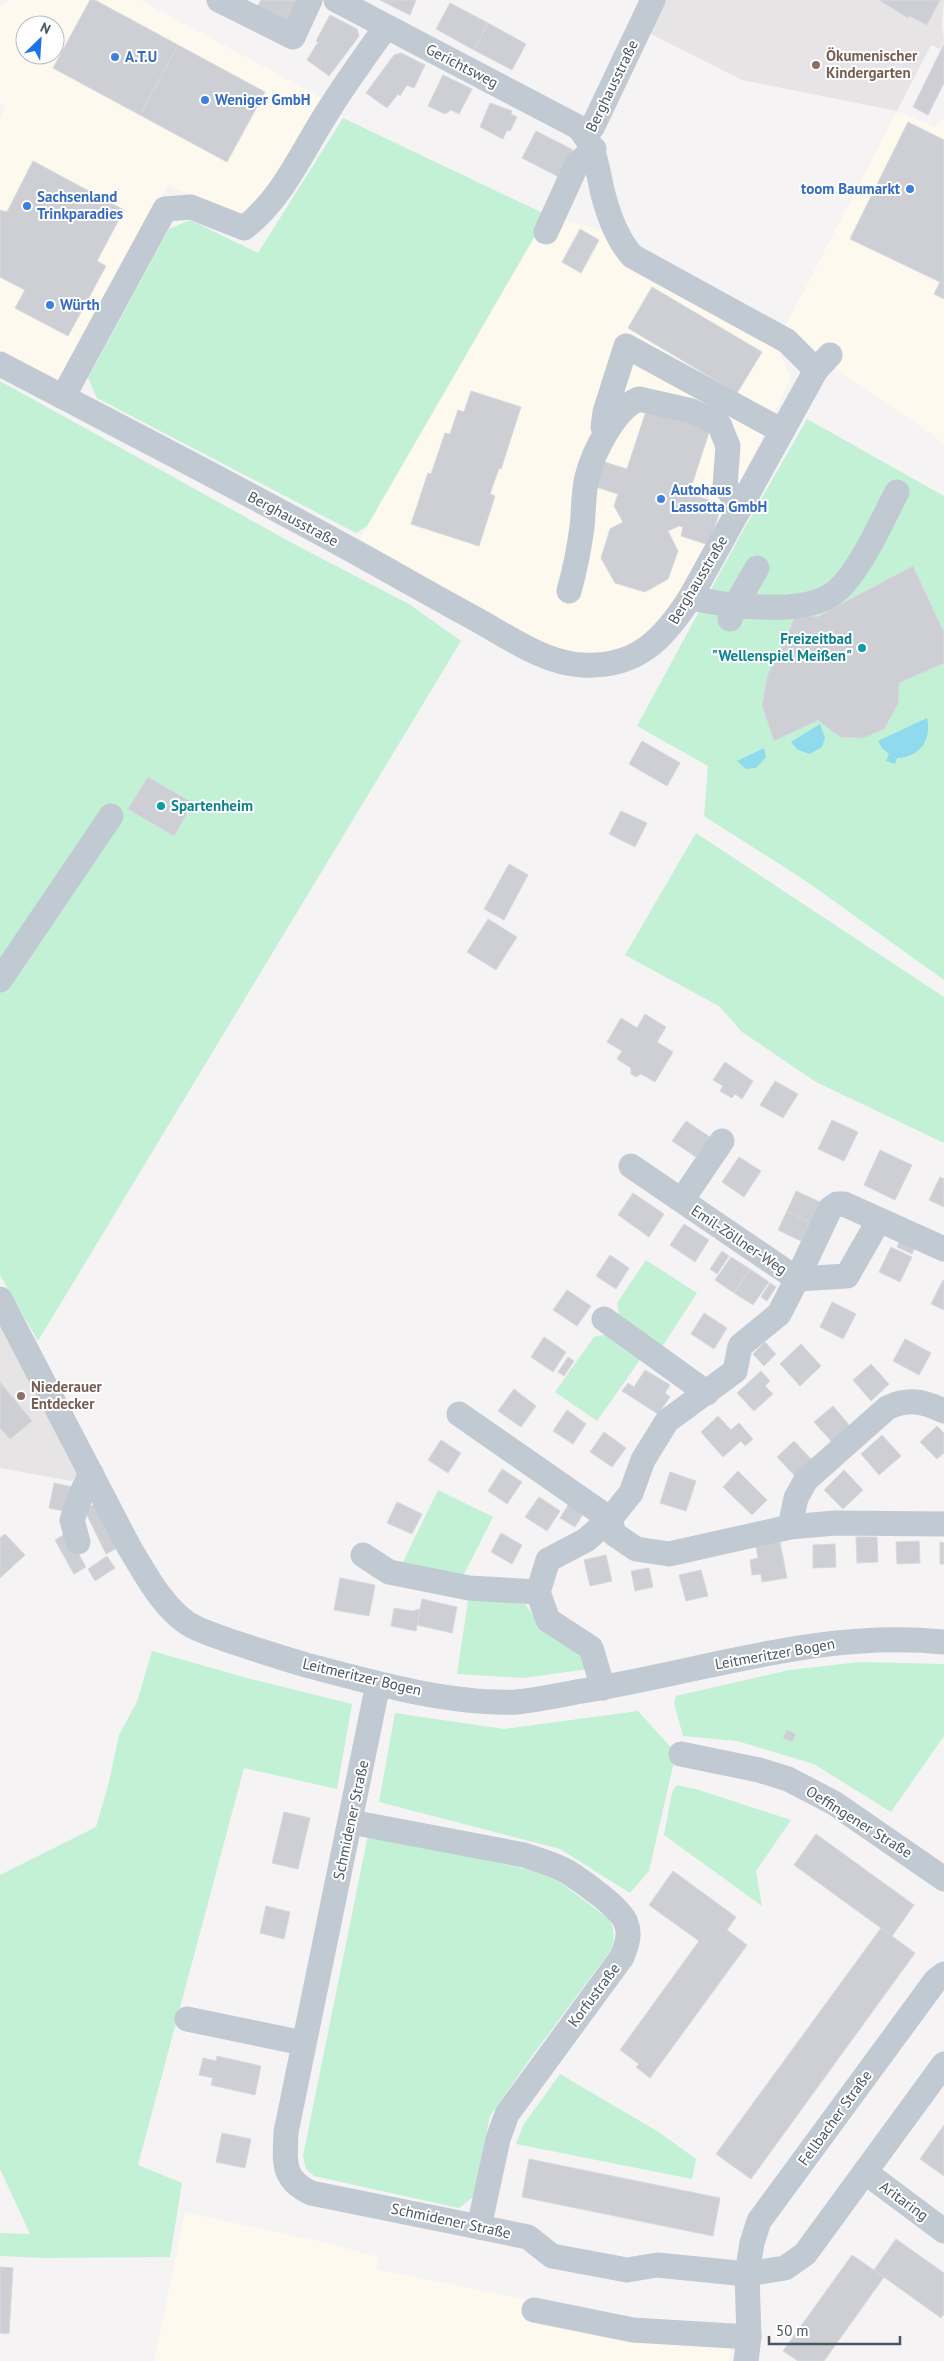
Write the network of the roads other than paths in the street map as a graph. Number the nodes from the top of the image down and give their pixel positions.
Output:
1 (219, 0) edge
2 (310, 0) edge
3 (336, 0) edge
4 (653, 0) edge
5 (386, 27) junction
6 (590, 142) junction
7 (546, 232) dead end
8 (0, 364) edge
9 (63, 397) junction
10 (782, 431) junction
11 (602, 442) junction
12 (897, 492) dead end
13 (741, 507) junction
14 (757, 568) dead end
15 (570, 591) dead end
16 (690, 598) junction
17 (733, 612) junction
18 (111, 816) dead end
19 (0, 980) edge
20 (722, 1142) dead end
21 (631, 1166) dead end
22 (682, 1200) junction
23 (879, 1220) junction
24 (944, 1250) edge
25 (797, 1279) junction
26 (0, 1300) edge
27 (604, 1319) dead end
28 (706, 1393) junction
29 (944, 1411) edge
30 (459, 1414) dead end
31 (91, 1473) junction
32 (610, 1519) junction
33 (944, 1524) edge
34 (790, 1527) junction
35 (78, 1542) dead end
36 (364, 1555) dead end
37 (538, 1592) junction
38 (944, 1642) edge
39 (378, 1684) junction
40 (603, 1688) junction
41 (681, 1754) dead end
42 (351, 1822) junction
43 (944, 1880) edge
44 (944, 1974) edge
45 (187, 2019) dead end
46 (303, 2043) junction
47 (944, 2064) edge
48 (865, 2172) junction
49 (479, 2227) junction
50 (944, 2231) edge
51 (747, 2274) junction
52 (534, 2310) dead end
53 (748, 2349) edge

1 - 2 street
3 - 5 street, Gerichtsweg
4 - 6 street, Berghausstraße
5 - 6 street, Gerichtsweg
5 - 9 street
6 - 7 street
6 - 10 street, Berghausstraße
8 - 9 street, Berghausstraße
9 - 16 street, Berghausstraße
10 - 11 street
10 - 13 street, Berghausstraße
11 - 13 street
11 - 15 street
12 - 17 street
13 - 16 street, Berghausstraße
14 - 17 street
16 - 17 street
18 - 19 street
20 - 22 street, Emil-Zöllner-Weg
21 - 22 street, Emil-Zöllner-Weg
22 - 25 street, Emil-Zöllner-Weg
23 - 24 street
23 - 25 street
23 - 25 street
25 - 28 street
26 - 31 street, Leitmeritzer Bogen
27 - 28 street
28 - 32 street
29 - 34 street
30 - 32 street
31 - 35 street
31 - 39 street, Leitmeritzer Bogen
32 - 34 street
32 - 37 street
33 - 34 street
36 - 37 street
37 - 40 street
38 - 40 street, Leitmeritzer Bogen
39 - 40 street, Leitmeritzer Bogen
39 - 42 street, Schmidener Straße
41 - 43 street, Oeffingener Straße
42 - 46 street, Schmidener Straße
42 - 49 street, Korfustraße
44 - 51 street, Fellbacher Straße
45 - 46 street
46 - 49 street, Schmidener Straße
47 - 48 street
48 - 50 street, Aritaring
48 - 51 street
49 - 51 street, Schmidener Straße
51 - 53 street, Fellbacher Straße
52 - 53 street

